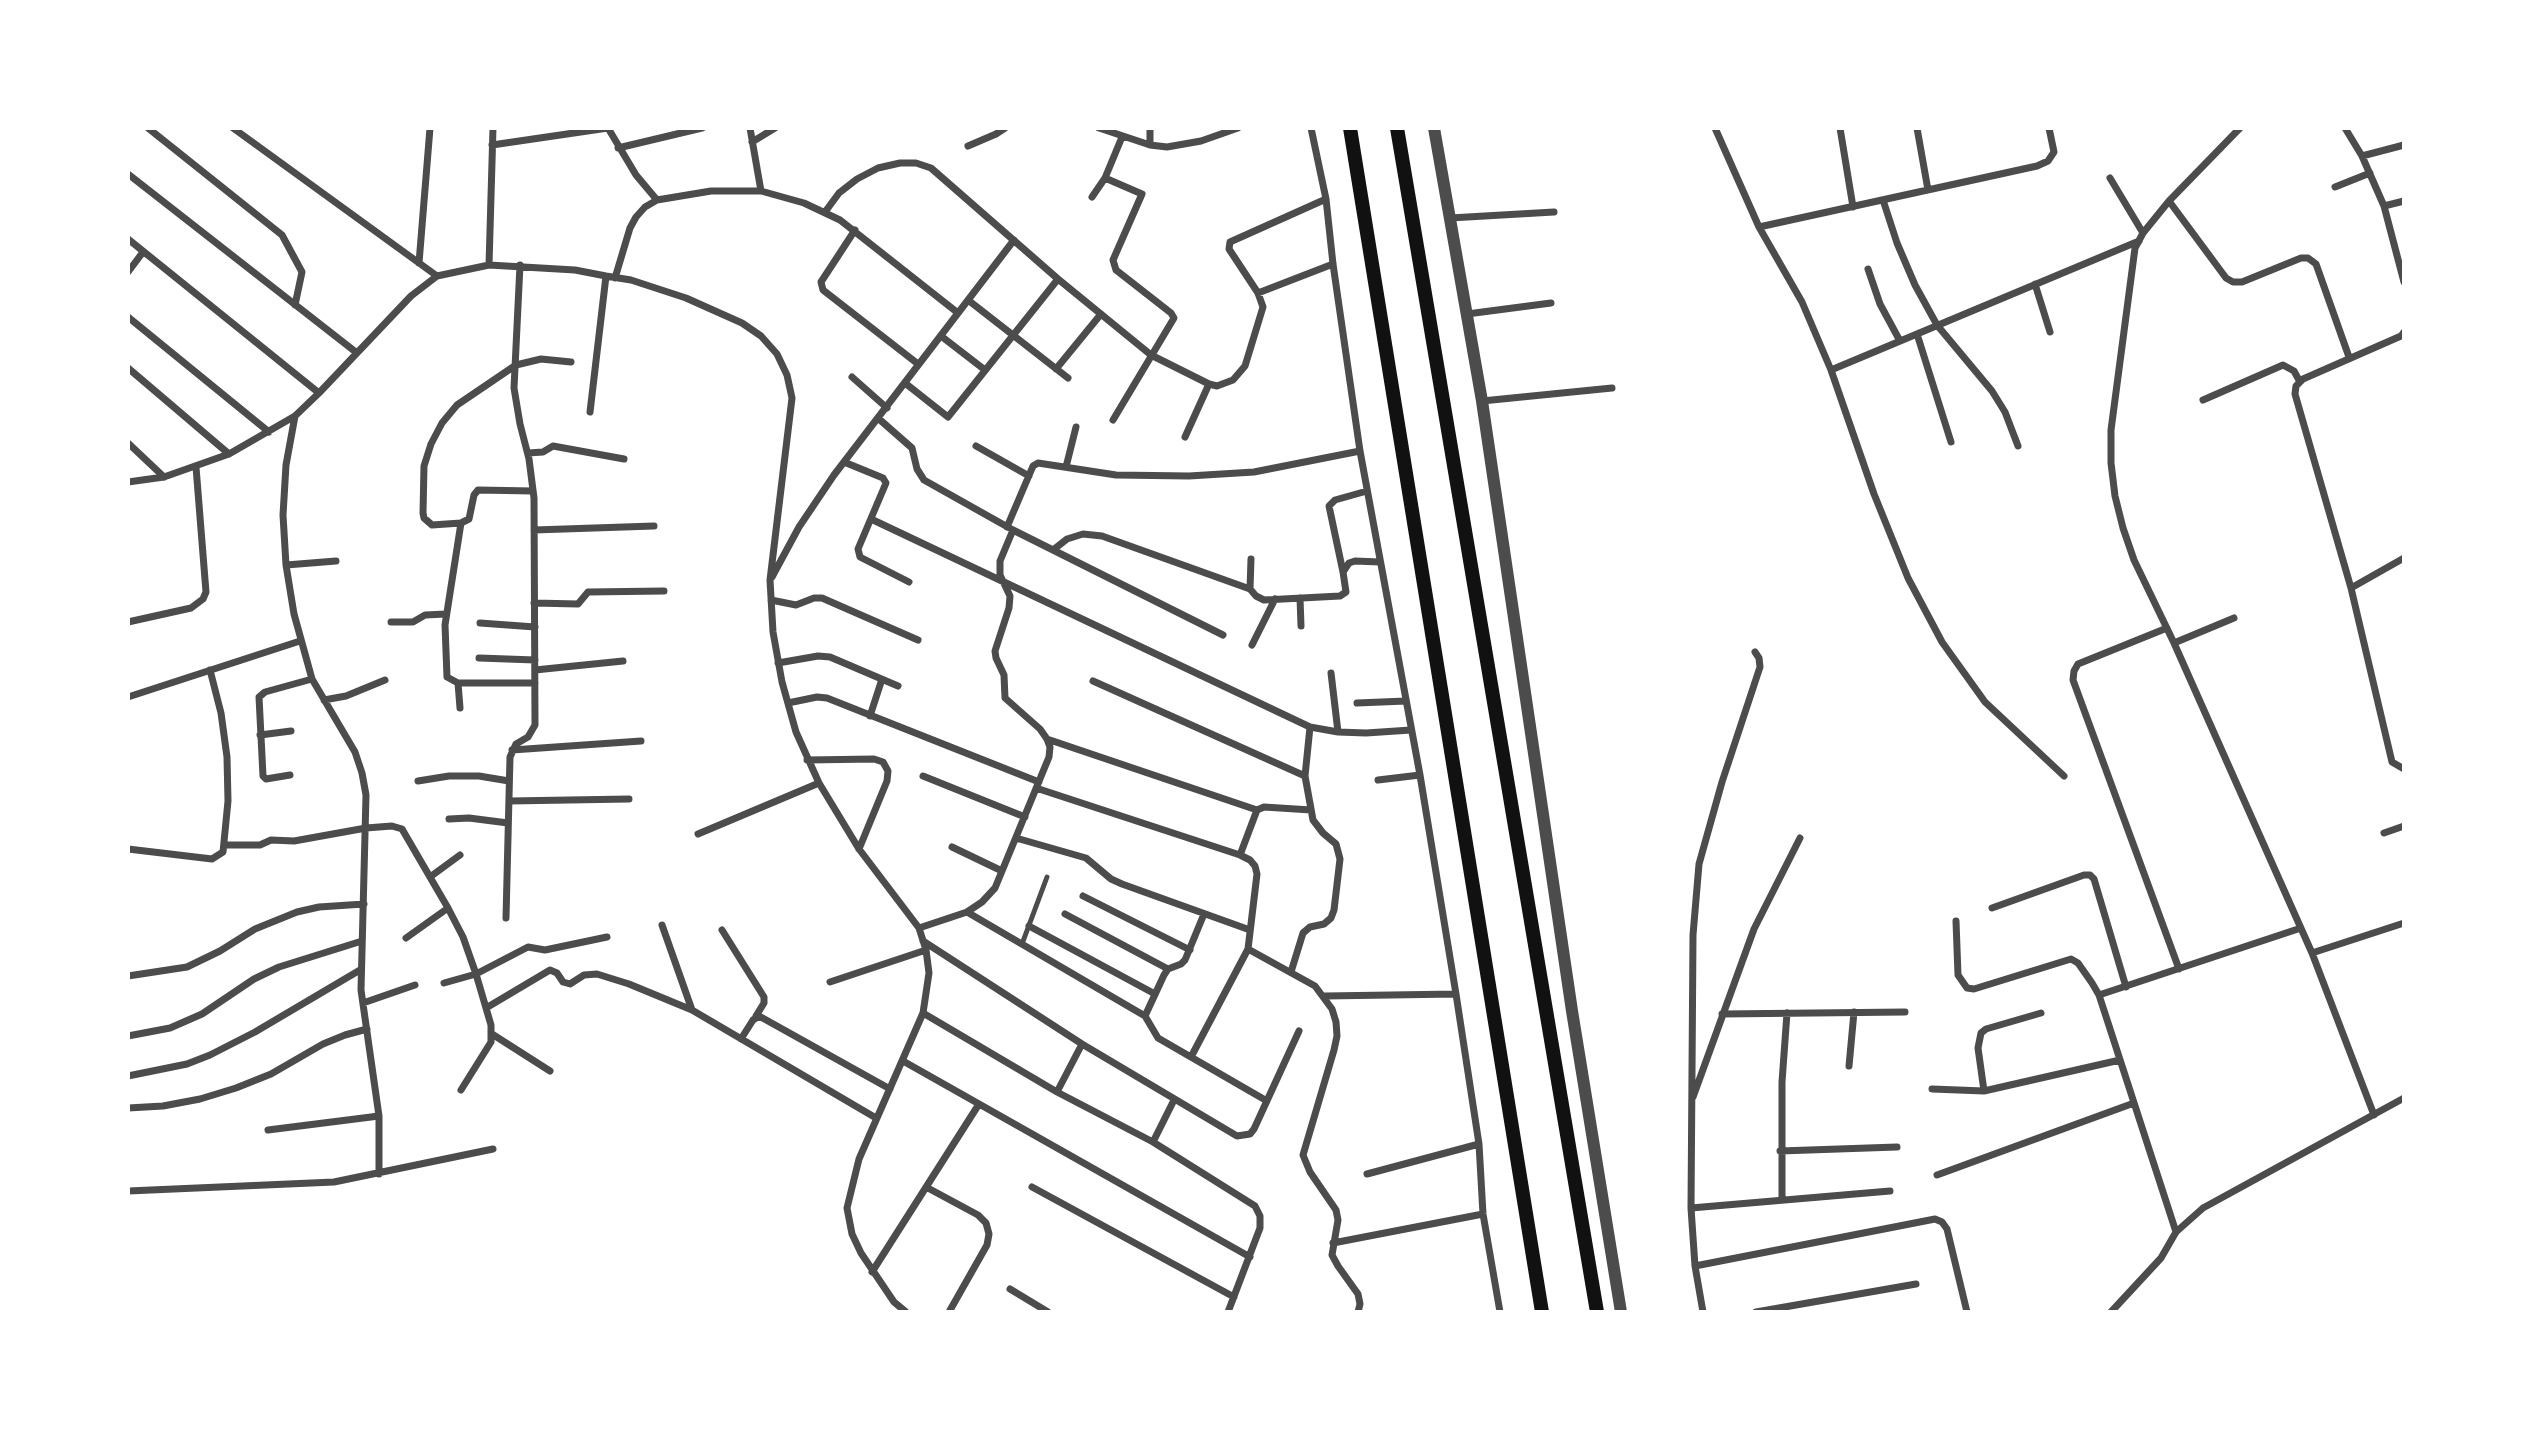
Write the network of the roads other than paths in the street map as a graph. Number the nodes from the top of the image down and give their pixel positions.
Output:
1 (148, 128) edge
2 (233, 128) edge
3 (430, 128) edge
4 (493, 128) edge
5 (608, 128) edge
6 (702, 128) edge
7 (750, 128) edge
8 (775, 128) edge
9 (1005, 128) edge
10 (1099, 128) edge
11 (1150, 128) edge
12 (1238, 128) edge
13 (1311, 128) edge
14 (1350, 128) edge
15 (1397, 128) edge
16 (1434, 128) edge
17 (1715, 128) edge
18 (1840, 128) edge
19 (1917, 128) edge
20 (2049, 128) edge
21 (2240, 128) edge
22 (2345, 128) edge
23 (242, 131) edge
24 (1122, 137) junction
25 (752, 142) junction
26 (492, 145) junction
27 (1150, 145) junction
28 (2404, 145) edge
29 (968, 146) dead end
30 (618, 148) junction
31 (2362, 156) junction
32 (2370, 173) junction
33 (128, 174) edge
34 (1105, 178) junction
35 (2110, 178) dead end
36 (2335, 187) dead end
37 (1928, 190) junction
38 (761, 191) junction
39 (1092, 197) dead end
40 (1326, 199) junction
41 (657, 200) junction
42 (1884, 200) junction
43 (2169, 201) junction
44 (2404, 201) edge
45 (2384, 206) junction
46 (1853, 207) junction
47 (825, 212) junction
48 (1554, 212) dead end
49 (1450, 218) junction
50 (1759, 227) junction
51 (855, 230) junction
52 (2141, 237) junction
53 (128, 239) edge
54 (1014, 240) junction
55 (143, 252) junction
56 (419, 264) junction
57 (1333, 264) junction
58 (489, 265) junction
59 (520, 265) junction
60 (1868, 269) dead end
61 (128, 272) edge
62 (437, 276) junction
63 (606, 276) junction
64 (615, 278) junction
65 (1058, 279) junction
66 (2404, 282) edge
67 (2035, 284) junction
68 (1258, 293) junction
69 (968, 300) junction
70 (1551, 303) dead end
71 (295, 305) junction
72 (958, 313) junction
73 (1101, 314) junction
74 (1467, 314) junction
75 (128, 317) edge
76 (1937, 325) junction
77 (2050, 332) dead end
78 (2404, 332) edge
79 (1012, 334) junction
80 (1917, 334) junction
81 (941, 336) junction
82 (1900, 341) junction
83 (357, 353) junction
84 (1151, 355) junction
85 (2349, 357) junction
86 (571, 362) dead end
87 (918, 364) junction
88 (516, 365) junction
89 (128, 368) edge
90 (1056, 369) junction
91 (985, 370) junction
92 (1831, 370) junction
93 (852, 377) dead end
94 (1068, 378) dead end
95 (2300, 382) junction
96 (905, 383) junction
97 (1209, 384) junction
98 (1612, 388) dead end
99 (319, 393) junction
100 (2203, 400) dead end
101 (1482, 401) junction
102 (887, 408) junction
103 (590, 412) dead end
104 (295, 416) junction
105 (879, 419) junction
106 (1113, 420) dead end
107 (1076, 427) dead end
108 (269, 432) junction
109 (1185, 437) dead end
110 (1951, 442) dead end
111 (128, 443) edge
112 (976, 446) dead end
113 (2018, 446) dead end
114 (1360, 451) junction
115 (528, 453) junction
116 (229, 454) junction
117 (624, 459) dead end
118 (844, 462) junction
119 (195, 467) junction
120 (1066, 467) junction
121 (1029, 476) junction
122 (164, 477) junction
123 (128, 482) edge
124 (533, 491) junction
125 (1367, 491) junction
126 (871, 519) junction
127 (461, 523) junction
128 (654, 526) dead end
129 (1010, 528) junction
130 (534, 530) junction
131 (1053, 550) junction
132 (2404, 558) edge
133 (1251, 559) dead end
134 (336, 561) dead end
135 (1380, 562) junction
136 (286, 565) junction
137 (1343, 572) junction
138 (770, 580) junction
139 (909, 582) dead end
140 (1006, 585) junction
141 (2351, 588) junction
142 (1250, 589) junction
143 (664, 591) dead end
144 (1300, 598) junction
145 (1275, 599) junction
146 (771, 600) junction
147 (534, 603) junction
148 (446, 614) junction
149 (2234, 618) dead end
150 (128, 622) edge
151 (391, 622) dead end
152 (480, 623) dead end
153 (1301, 626) dead end
154 (535, 627) junction
155 (2167, 628) junction
156 (1223, 635) dead end
157 (918, 640) dead end
158 (300, 641) junction
159 (2174, 643) junction
160 (1252, 645) dead end
161 (1755, 652) dead end
162 (478, 658) dead end
163 (535, 660) junction
164 (623, 661) dead end
165 (778, 663) junction
166 (210, 670) junction
167 (535, 670) junction
168 (1331, 673) dead end
169 (312, 679) junction
170 (385, 680) dead end
171 (882, 680) junction
172 (1093, 681) dead end
173 (458, 683) junction
174 (535, 683) junction
175 (898, 686) dead end
176 (128, 697) edge
177 (324, 700) junction
178 (1406, 701) junction
179 (788, 703) junction
180 (1357, 703) dead end
181 (460, 708) dead end
182 (870, 716) junction
183 (1310, 727) junction
184 (1412, 730) junction
185 (291, 731) dead end
186 (1338, 732) junction
187 (260, 735) junction
188 (1047, 739) junction
189 (641, 741) dead end
190 (512, 750) junction
191 (807, 760) junction
192 (2404, 769) edge
193 (290, 775) dead end
194 (1420, 775) junction
195 (923, 776) dead end
196 (1305, 776) junction
197 (2064, 776) dead end
198 (1378, 780) dead end
199 (418, 781) dead end
200 (509, 781) junction
201 (819, 783) junction
202 (1038, 785) junction
203 (629, 799) dead end
204 (509, 801) junction
205 (1257, 810) junction
206 (1311, 810) junction
207 (1025, 817) junction
208 (449, 820) dead end
209 (508, 823) junction
210 (2404, 826) edge
211 (366, 828) junction
212 (2384, 833) dead end
213 (698, 834) dead end
214 (1016, 838) junction
215 (1800, 838) dead end
216 (224, 845) junction
217 (951, 847) dead end
218 (128, 849) edge
219 (859, 849) junction
220 (460, 855) dead end
221 (1240, 855) junction
222 (1002, 871) junction
223 (430, 877) junction
224 (1047, 877) dead end
225 (1083, 895) dead end
226 (364, 904) junction
227 (448, 908) junction
228 (1992, 908) dead end
229 (967, 912) junction
230 (1065, 914) dead end
231 (1204, 914) junction
232 (506, 918) dead end
233 (1956, 921) dead end
234 (2404, 923) edge
235 (662, 925) dead end
236 (1029, 926) junction
237 (919, 928) junction
238 (2301, 928) junction
239 (722, 930) dead end
240 (1250, 930) junction
241 (607, 937) dead end
242 (405, 938) dead end
243 (362, 941) junction
244 (923, 941) junction
245 (1022, 944) junction
246 (1248, 949) junction
247 (926, 950) junction
248 (1189, 950) junction
249 (2312, 953) junction
250 (2179, 968) junction
251 (360, 970) junction
252 (1168, 970) junction
253 (1291, 971) junction
254 (476, 974) junction
255 (128, 976) edge
256 (830, 982) dead end
257 (444, 983) dead end
258 (415, 985) dead end
259 (2126, 986) junction
260 (1456, 993) junction
261 (1155, 994) junction
262 (2099, 995) junction
263 (1325, 996) junction
264 (363, 1003) junction
265 (486, 1008) junction
266 (692, 1010) junction
267 (1854, 1012) junction
268 (1905, 1012) dead end
269 (923, 1013) junction
270 (1787, 1013) junction
271 (2041, 1013) dead end
272 (1722, 1014) junction
273 (756, 1016) junction
274 (1144, 1016) junction
275 (367, 1029) junction
276 (1299, 1031) dead end
277 (492, 1034) junction
278 (128, 1036) edge
279 (741, 1039) junction
280 (1082, 1044) junction
281 (1191, 1058) junction
282 (2120, 1060) junction
283 (903, 1062) junction
284 (1849, 1066) dead end
285 (550, 1070) dead end
286 (128, 1076) edge
287 (890, 1089) junction
288 (1932, 1089) dead end
289 (461, 1090) dead end
290 (1057, 1091) junction
291 (1984, 1091) junction
292 (2404, 1098) edge
293 (1174, 1100) junction
294 (1267, 1101) junction
295 (2134, 1102) junction
296 (979, 1104) junction
297 (1690, 1105) junction
298 (128, 1108) edge
299 (2374, 1115) junction
300 (379, 1116) junction
301 (876, 1118) junction
302 (268, 1130) dead end
303 (1153, 1142) junction
304 (1479, 1144) junction
305 (1897, 1147) dead end
306 (493, 1149) dead end
307 (1780, 1151) junction
308 (379, 1174) junction
309 (1367, 1174) dead end
310 (1937, 1175) dead end
311 (926, 1187) junction
312 (1031, 1187) dead end
313 (128, 1191) edge
314 (1889, 1191) dead end
315 (1782, 1199) junction
316 (1690, 1208) junction
317 (1483, 1214) junction
318 (2176, 1232) junction
319 (1333, 1243) junction
320 (1250, 1257) junction
321 (1696, 1266) junction
322 (872, 1272) junction
323 (1916, 1284) dead end
324 (1010, 1289) dead end
325 (1234, 1297) junction
326 (906, 1312) edge
327 (949, 1312) edge
328 (1048, 1312) edge
329 (1228, 1312) edge
330 (1357, 1312) edge
331 (1500, 1312) edge
332 (1542, 1312) edge
333 (1597, 1312) edge
334 (1621, 1312) edge
335 (1703, 1312) edge
336 (1756, 1312) edge
337 (1966, 1312) edge
338 (2111, 1312) edge

1 - 71 street
2 - 23 street
3 - 56 street
4 - 26 street
5 - 26 street
5 - 30 street
6 - 30 street
7 - 25 street
8 - 25 street
9 - 29 street
10 - 24 street
11 - 27 street
12 - 27 street
13 - 40 street
14 - 332 main road
15 - 333 main road
16 - 49 street
17 - 50 street
18 - 46 street
19 - 37 street
20 - 37 street
21 - 43 street
22 - 31 street
23 - 56 street
24 - 27 street
24 - 34 street
25 - 38 street
26 - 58 street
28 - 31 street
30 - 41 street
31 - 32 street
32 - 36 street
32 - 45 street
33 - 71 street
34 - 39 street
34 - 84 street
35 - 52 street
37 - 42 street
38 - 41 street
38 - 47 street
40 - 57 street
40 - 68 street
41 - 64 street
42 - 46 street
42 - 76 street
43 - 52 street
43 - 85 street
44 - 45 street
45 - 66 street
46 - 50 street
47 - 51 street
47 - 54 street
48 - 49 street
49 - 74 street
50 - 92 street
51 - 72 street
51 - 87 street
52 - 67 street
52 - 155 street
53 - 55 street
54 - 65 street
54 - 69 street
55 - 61 street
55 - 99 street
56 - 62 street
57 - 68 street
57 - 114 street
58 - 59 street
58 - 62 street
59 - 63 street
59 - 88 street
60 - 82 street
62 - 83 street
63 - 64 street
63 - 103 street
64 - 138 street
65 - 73 street
65 - 79 street
67 - 76 street
67 - 77 street
68 - 97 street
69 - 72 street
69 - 79 street
70 - 74 street
71 - 83 street
72 - 81 street
73 - 84 street
73 - 90 street
74 - 101 street
75 - 108 street
76 - 80 street
76 - 113 street
78 - 85 street
79 - 90 street
79 - 91 street
80 - 82 street
80 - 110 street
81 - 87 street
81 - 91 street
82 - 92 street
83 - 99 street
84 - 97 street
84 - 106 street
85 - 95 street
86 - 88 street
87 - 96 street
88 - 115 street
88 - 127 street
89 - 116 street
90 - 94 street
91 - 96 street
92 - 197 street
93 - 102 street
95 - 100 street
95 - 141 street
96 - 102 street
97 - 109 street
98 - 101 street
99 - 104 street
101 - 334 street
102 - 105 street
104 - 108 street
104 - 136 street
105 - 118 street
105 - 129 street
107 - 120 street
108 - 116 street
111 - 122 street
112 - 121 street
114 - 120 street
114 - 125 street
115 - 117 street
115 - 124 street
116 - 119 street
118 - 126 street
118 - 138 street
119 - 122 street
119 - 150 street
120 - 121 street
121 - 129 street
122 - 123 street
124 - 127 street
124 - 130 street
125 - 135 street
125 - 137 street
126 - 139 street
126 - 140 street
127 - 148 street
128 - 130 street
129 - 131 street
129 - 140 street
130 - 147 street
131 - 142 street
131 - 156 street
132 - 141 street
133 - 142 street
134 - 136 street
135 - 137 street
135 - 178 street
136 - 158 street
137 - 144 street
138 - 146 street
140 - 183 street
140 - 188 street
141 - 192 street
142 - 145 street
143 - 147 street
144 - 145 street
144 - 153 street
145 - 160 street
146 - 157 street
146 - 165 street
147 - 154 street
148 - 151 street
148 - 173 street
149 - 159 street
152 - 154 street
154 - 163 street
155 - 159 street
155 - 250 street
158 - 166 street
158 - 169 street
159 - 238 street
161 - 297 street
162 - 163 street
163 - 167 street
164 - 167 street
165 - 171 street
165 - 179 street
166 - 176 street
166 - 216 street
167 - 174 street
168 - 186 street
169 - 177 street
169 - 187 street
170 - 177 street
171 - 175 street
171 - 182 street
172 - 196 street
173 - 174 street
173 - 181 street
174 - 190 street
177 - 211 street
178 - 180 street
178 - 184 street
179 - 182 street
179 - 191 street
182 - 202 street
183 - 186 street
183 - 196 street
184 - 186 street
184 - 194 street
185 - 187 street
187 - 193 street
188 - 202 street
188 - 205 street
189 - 190 street
190 - 200 street
191 - 201 street
191 - 219 street
194 - 198 street
194 - 260 street
195 - 207 street
196 - 206 street
199 - 200 street
200 - 204 street
201 - 213 street
201 - 219 street
202 - 207 street
202 - 221 street
203 - 204 street
204 - 209 street
205 - 206 street
205 - 221 street
206 - 253 street
207 - 214 street
208 - 209 street
209 - 232 street
210 - 212 street
211 - 216 street
211 - 223 street
211 - 226 street
214 - 222 street
214 - 231 street
215 - 272 street
216 - 218 street
217 - 222 street
219 - 237 street
220 - 223 street
221 - 240 street
222 - 229 street
223 - 227 street
224 - 236 lane
225 - 248 street
226 - 243 street
226 - 255 street
227 - 242 street
227 - 254 street
228 - 259 street
229 - 237 street
229 - 245 street
230 - 252 street
231 - 240 street
231 - 248 street
233 - 262 street
234 - 249 street
235 - 266 street
236 - 245 lane
236 - 261 street
237 - 244 street
238 - 249 street
238 - 250 street
239 - 273 street
240 - 246 street
241 - 254 street
243 - 251 street
243 - 278 street
244 - 247 street
244 - 280 street
245 - 274 street
246 - 253 street
246 - 281 street
247 - 256 street
247 - 269 street
248 - 252 street
249 - 299 street
250 - 259 street
251 - 264 street
251 - 286 street
252 - 261 street
253 - 263 street
254 - 257 street
254 - 265 street
258 - 264 street
259 - 262 street
260 - 263 street
260 - 304 street
261 - 274 street
262 - 282 street
263 - 319 street
264 - 275 street
265 - 266 street
265 - 277 street
266 - 279 street
267 - 268 street
267 - 270 street
267 - 284 street
269 - 283 street
269 - 290 street
270 - 272 street
270 - 307 street
271 - 291 street
272 - 297 street
273 - 279 street
273 - 287 street
274 - 281 street
275 - 298 street
275 - 300 street
276 - 294 street
277 - 285 street
277 - 289 street
279 - 301 street
280 - 290 street
280 - 293 street
281 - 294 street
282 - 291 street
282 - 295 street
283 - 287 street
283 - 296 street
287 - 301 street
288 - 291 street
290 - 303 street
292 - 299 street
293 - 294 street
293 - 303 street
295 - 310 street
295 - 318 street
296 - 311 street
296 - 320 street
297 - 316 street
299 - 318 street
300 - 302 street
300 - 308 street
301 - 322 street
303 - 320 street
304 - 309 street
304 - 317 street
305 - 307 street
306 - 308 street
307 - 315 street
308 - 313 street
311 - 322 street
311 - 327 street
312 - 325 street
314 - 315 street
315 - 316 street
316 - 321 street
317 - 319 street
317 - 331 street
318 - 338 street
319 - 330 street
320 - 325 street
321 - 335 street
321 - 337 street
322 - 326 street
323 - 336 street
324 - 328 street
325 - 329 street

